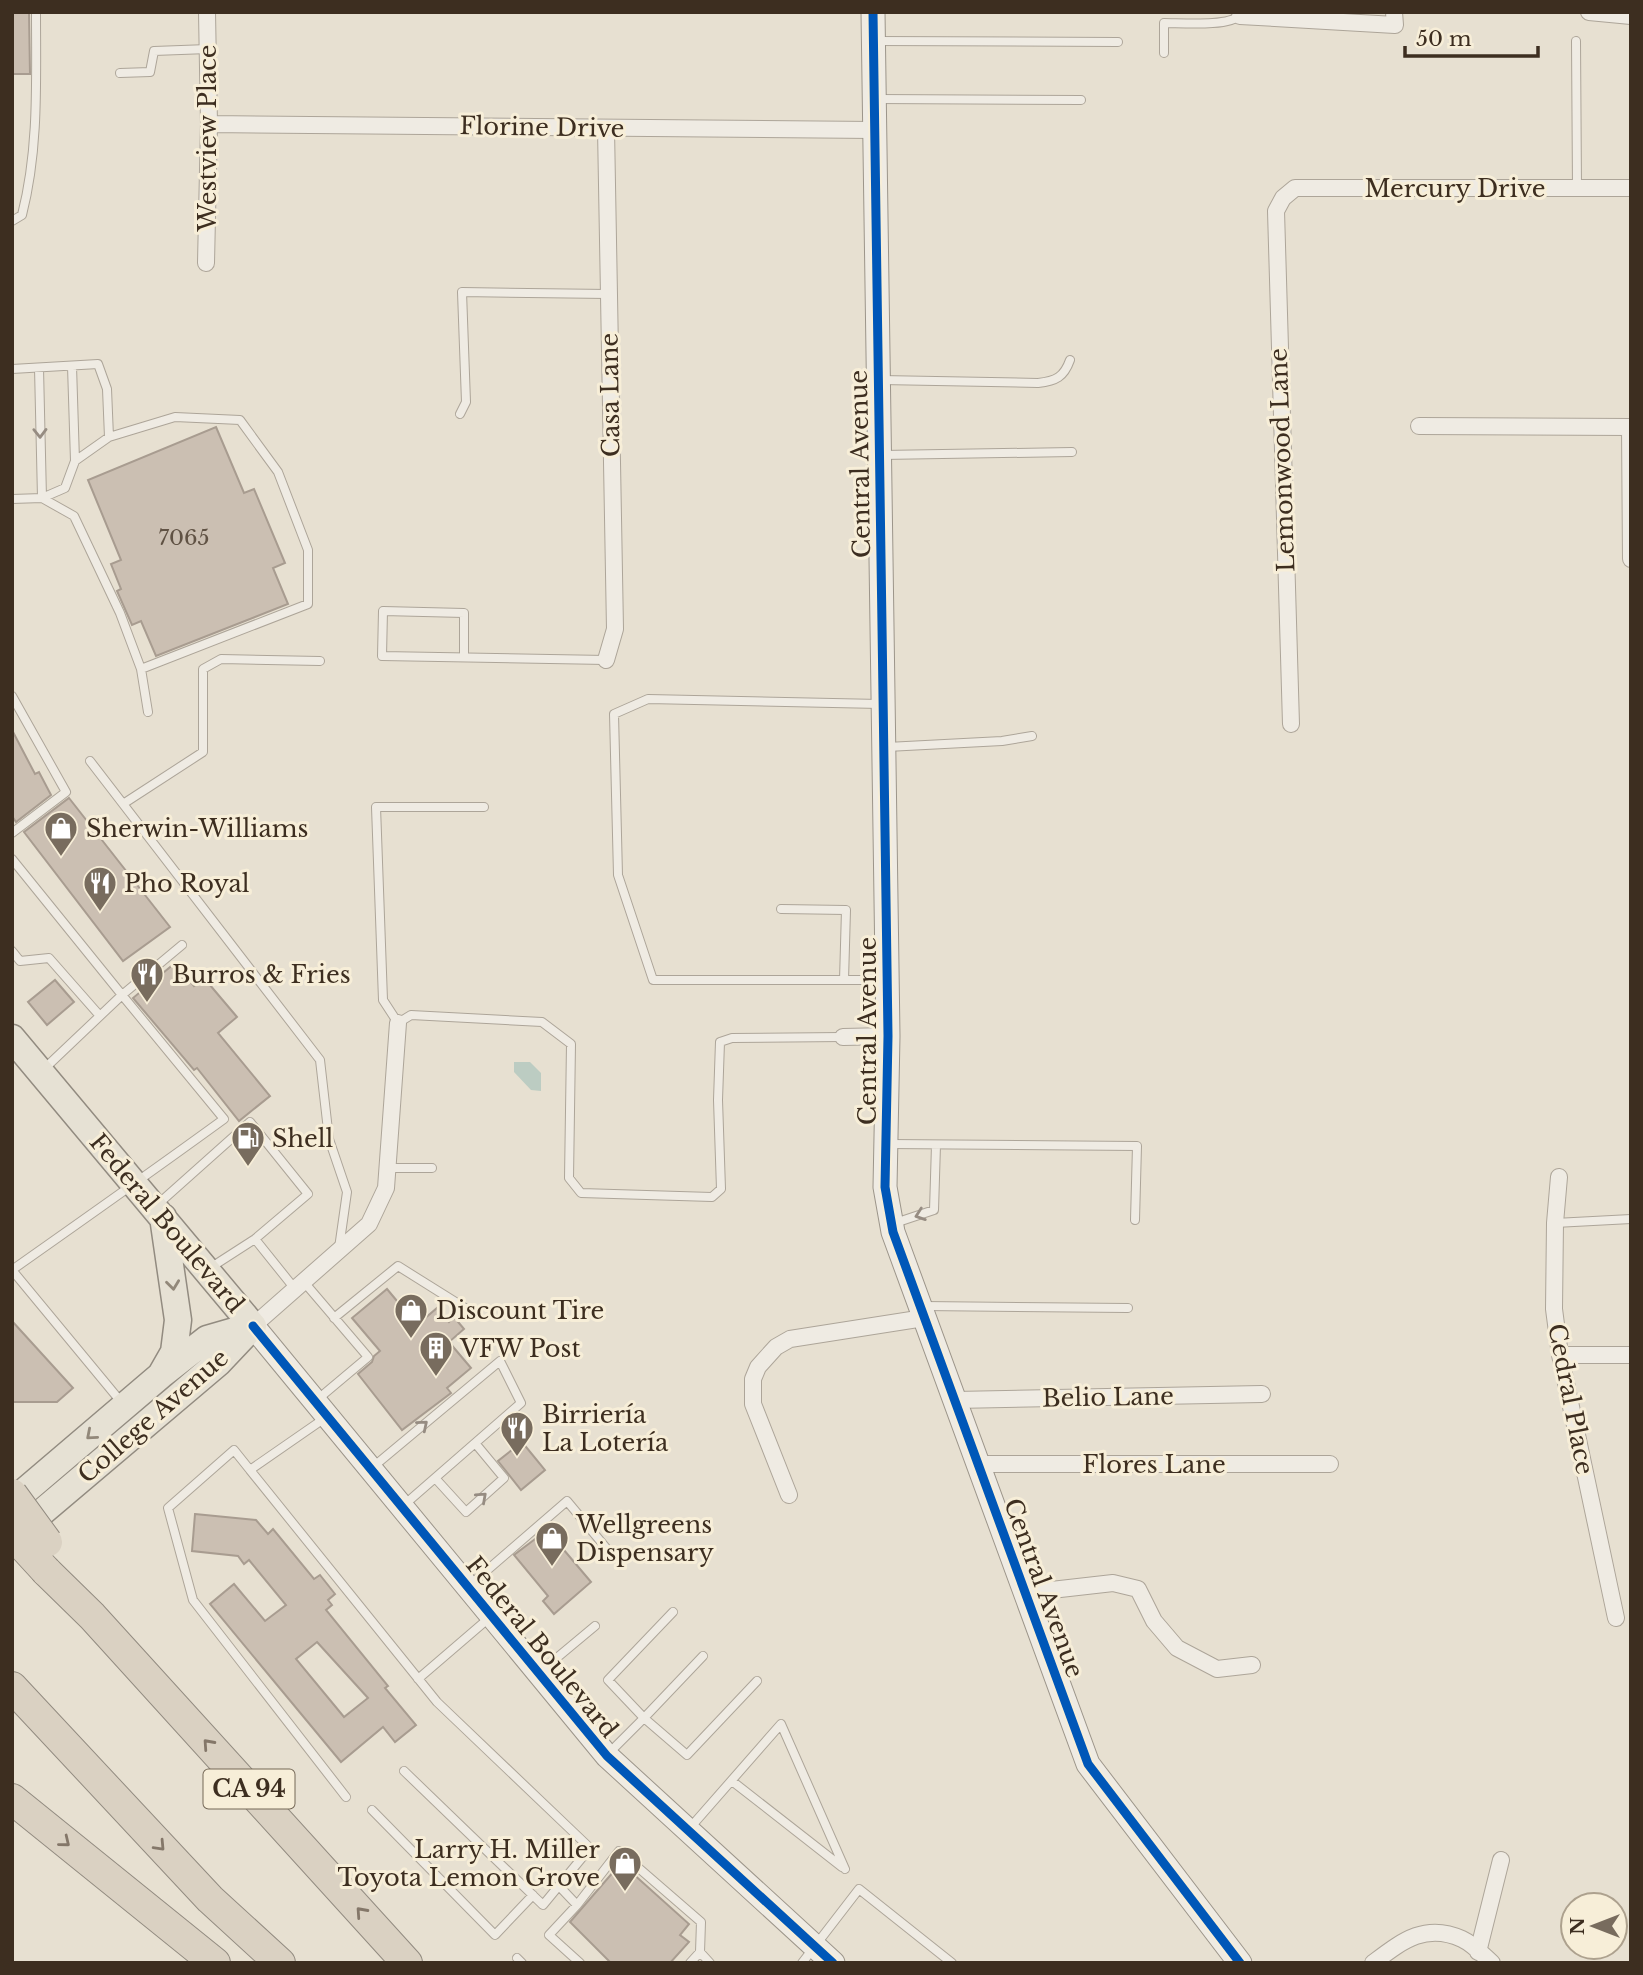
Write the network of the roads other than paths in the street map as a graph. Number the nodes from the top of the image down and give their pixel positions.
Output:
1 (36, 12) edge
2 (207, 12) edge
3 (873, 12) edge
4 (1394, 12) edge
5 (1589, 12) edge
6 (1240, 14) edge
7 (1631, 16) edge
8 (874, 41) junction
9 (1576, 41) dead end
10 (1118, 42) dead end
11 (208, 49) junction
12 (1164, 53) dead end
13 (120, 73) dead end
14 (874, 99) junction
15 (1080, 100) dead end
16 (209, 124) junction
17 (606, 129) junction
18 (874, 130) junction
19 (1577, 188) junction
20 (1631, 188) edge
21 (1283, 198) joint
22 (12, 221) edge
23 (206, 263) dead end
24 (608, 294) junction
25 (1070, 360) dead end
26 (72, 366) junction
27 (39, 368) junction
28 (12, 369) edge
29 (878, 380) junction
30 (460, 414) dead end
31 (1419, 426) dead end
32 (1630, 427) edge
33 (109, 437) junction
34 (1072, 452) dead end
35 (879, 455) junction
36 (75, 461) junction
37 (42, 498) junction
38 (12, 499) edge
39 (1631, 559) edge
40 (464, 657) junction
41 (607, 660) joint
42 (320, 661) dead end
43 (141, 669) junction
44 (12, 696) edge
45 (883, 704) junction
46 (148, 712) dead end
47 (1290, 724) dead end
48 (1032, 736) dead end
49 (884, 747) junction
50 (90, 761) dead end
51 (123, 804) junction
52 (484, 807) dead end
53 (12, 833) edge
54 (12, 859) edge
55 (781, 908) dead end
56 (182, 945) dead end
57 (12, 951) edge
58 (844, 980) junction
59 (887, 980) junction
60 (122, 995) junction
61 (100, 1016) junction
62 (398, 1023) junction
63 (888, 1036) junction
64 (843, 1037) joint
65 (12, 1038) edge
66 (41, 1072) junction
67 (886, 1144) junction
68 (936, 1145) junction
69 (387, 1168) junction
70 (432, 1168) dead end
71 (1559, 1177) dead end
72 (134, 1185) junction
73 (159, 1212) junction
74 (1631, 1219) edge
75 (1135, 1220) dead end
76 (1555, 1223) junction
77 (892, 1224) junction
78 (255, 1239) junction
79 (338, 1251) junction
80 (12, 1270) edge
81 (207, 1270) junction
82 (300, 1285) junction
83 (465, 1308) dead end
84 (1128, 1308) dead end
85 (922, 1312) junction
86 (334, 1318) junction
87 (253, 1326) junction
88 (1560, 1355) junction
89 (1631, 1355) edge
90 (161, 1375) junction
91 (1262, 1394) dead end
92 (955, 1400) junction
93 (125, 1406) junction
94 (322, 1409) junction
95 (475, 1443) junction
96 (978, 1464) junction
97 (1330, 1464) dead end
98 (371, 1469) junction
99 (250, 1470) junction
100 (435, 1478) junction
101 (12, 1494) edge
102 (789, 1495) dead end
103 (12, 1502) edge
104 (402, 1507) junction
105 (12, 1536) edge
106 (612, 1555) dead end
107 (46, 1556) junction
108 (468, 1587) junction
109 (1025, 1593) junction
110 (673, 1612) dead end
111 (492, 1616) junction
112 (1616, 1618) dead end
113 (595, 1626) dead end
114 (703, 1656) dead end
115 (12, 1664) edge
116 (1252, 1665) dead end
117 (539, 1673) junction
118 (418, 1679) junction
119 (757, 1681) dead end
120 (12, 1687) edge
121 (644, 1718) junction
122 (607, 1756) junction
123 (404, 1771) dead end
124 (732, 1781) junction
125 (113, 1796) junction
126 (346, 1797) dead end
127 (12, 1799) edge
128 (372, 1810) dead end
129 (688, 1832) junction
130 (1501, 1860) dead end
131 (559, 1886) junction
132 (533, 1895) junction
133 (577, 1905) junction
134 (1478, 1951) junction
135 (700, 1952) junction
136 (808, 1954) edge
137 (215, 1963) edge
138 (280, 1963) edge
139 (407, 1963) edge
140 (580, 1963) edge
141 (690, 1963) edge
142 (710, 1963) edge
143 (833, 1963) edge
144 (952, 1963) edge
145 (1240, 1963) edge
146 (1373, 1963) edge
147 (1492, 1963) edge

1 - 22 lane
2 - 11 street, Westview Place
3 - 8 street, Central Avenue
4 - 6 street
5 - 7 street
6 - 12 lane
8 - 10 lane
8 - 14 street, Central Avenue
9 - 19 lane
11 - 13 lane
11 - 16 street, Westview Place
14 - 15 lane
14 - 18 street, Central Avenue
16 - 17 street, Florine Drive
16 - 23 street, Westview Place
17 - 18 street, Florine Drive
17 - 24 street, Casa Lane
18 - 29 street, Central Avenue
19 - 20 street, Mercury Drive
19 - 21 street, Mercury Drive
21 - 47 street, Lemonwood Lane
24 - 30 lane
24 - 41 street, Casa Lane
25 - 29 lane
26 - 27 lane
26 - 33 lane
26 - 36 lane
27 - 28 lane
27 -> 37 lane
29 - 35 street, Central Avenue
31 - 32 street
32 - 39 street
33 - 36 lane
33 - 43 lane
34 - 35 lane
35 - 45 street, Central Avenue
36 - 37 lane
37 - 38 lane
37 - 43 lane
40 - 40 lane
40 - 41 lane
42 - 51 lane
43 - 46 lane
44 - 53 lane
45 - 49 street, Central Avenue
45 - 58 lane
48 - 49 lane
49 - 59 street, Central Avenue
50 - 51 lane
51 - 79 lane
52 - 62 lane
54 - 60 lane
55 - 58 lane
56 - 60 lane
57 - 61 lane
58 - 59 lane
59 - 63 street, Central Avenue
60 - 61 lane
60 - 72 lane
61 - 66 lane
62 - 64 lane
62 - 69 street
63 - 64 street
63 - 67 street, Central Avenue
65 - 66 main road, Federal Boulevard
66 - 72 main road, Federal Boulevard
67 - 68 lane
67 - 77 street, Central Avenue
68 - 75 lane
68 -> 77 lane
69 - 70 lane
69 - 79 street
71 - 76 street, Cedral Place
72 - 73 main road, Federal Boulevard
72 - 80 lane
73 - 78 lane
73 - 81 main road, Federal Boulevard
73 -> 90 main road
74 - 76 lane
76 - 88 street, Cedral Place
77 - 85 street, Central Avenue
78 - 81 lane
78 - 82 lane
79 - 82 street
80 - 93 lane
81 - 87 main road, Federal Boulevard
82 - 86 lane
82 - 87 street
83 - 86 lane
84 - 85 lane
85 - 92 street, Central Avenue
85 - 102 street
86 - 94 lane
87 - 90 main road, College Avenue
87 - 94 street, Federal Boulevard
87 - 105 main road, College Avenue
88 - 89 street
88 - 112 street, Cedral Place
90 - 93 main road, College Avenue
91 - 92 street, Belio Lane
92 - 96 street, Central Avenue
93 -> 103 main road, College Avenue
94 - 98 street, Federal Boulevard
94 - 99 lane
98 -> 95 lane
95 - 100 lane
100 -> 95 lane
96 - 97 street, Flores Lane
96 - 109 street, Central Avenue
98 - 104 street, Federal Boulevard
99 - 118 lane
99 - 126 lane
100 - 104 lane
101 - 107 highway, bridge
104 - 108 street, Federal Boulevard
105 - 107 highway, CA 94, bridge
106 - 108 lane
139 -> 107 highway, CA 94
108 - 111 street, Federal Boulevard
109 - 116 street
109 - 145 street, Central Avenue
110 - 121 lane
111 - 117 street, Federal Boulevard
111 - 118 lane
113 - 117 lane
114 - 121 lane
115 - 125 highway
117 - 122 street, Federal Boulevard
118 - 131 lane
119 - 121 lane
120 - 125 highway
121 - 122 lane
122 - 129 street, Federal Boulevard
123 - 132 lane
124 - 124 lane
124 - 129 lane
125 -> 138 highway
127 -> 137 highway
128 - 132 lane
129 - 136 street, Federal Boulevard
130 - 134 street
131 - 132 lane
131 - 133 lane
133 - 135 lane
133 - 140 lane
134 - 146 street
134 - 147 street
135 - 141 lane
135 - 142 lane
136 - 143 street, Federal Boulevard
136 - 144 lane

